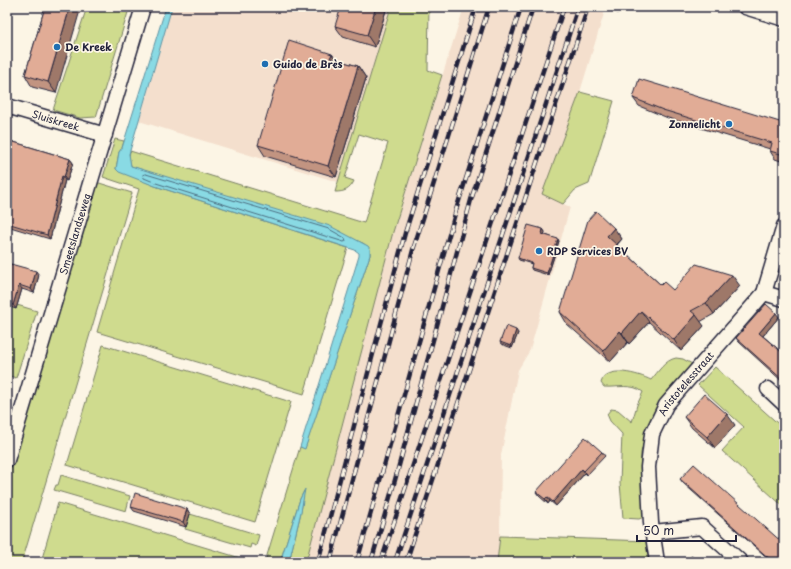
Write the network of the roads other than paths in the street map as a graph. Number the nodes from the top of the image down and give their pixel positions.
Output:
1 (144, 7) edge
2 (745, 7) edge
3 (784, 18) edge
4 (7, 106) edge
5 (105, 135) junction
6 (784, 226) edge
7 (764, 293) junction
8 (784, 299) edge
9 (768, 389) dead end
10 (784, 404) edge
11 (7, 460) edge
12 (653, 532) junction
13 (657, 562) edge
14 (741, 562) edge

1 - 5 street, Smeetslandseweg
2 - 3 street
4 - 5 street, Sluiskreek
5 - 11 street, Smeetslandseweg
6 - 7 street, Aristotelesstraat
7 - 8 street
7 - 12 street, Aristotelesstraat
9 - 10 street
12 - 13 street, Aristotelesstraat
12 - 14 street

